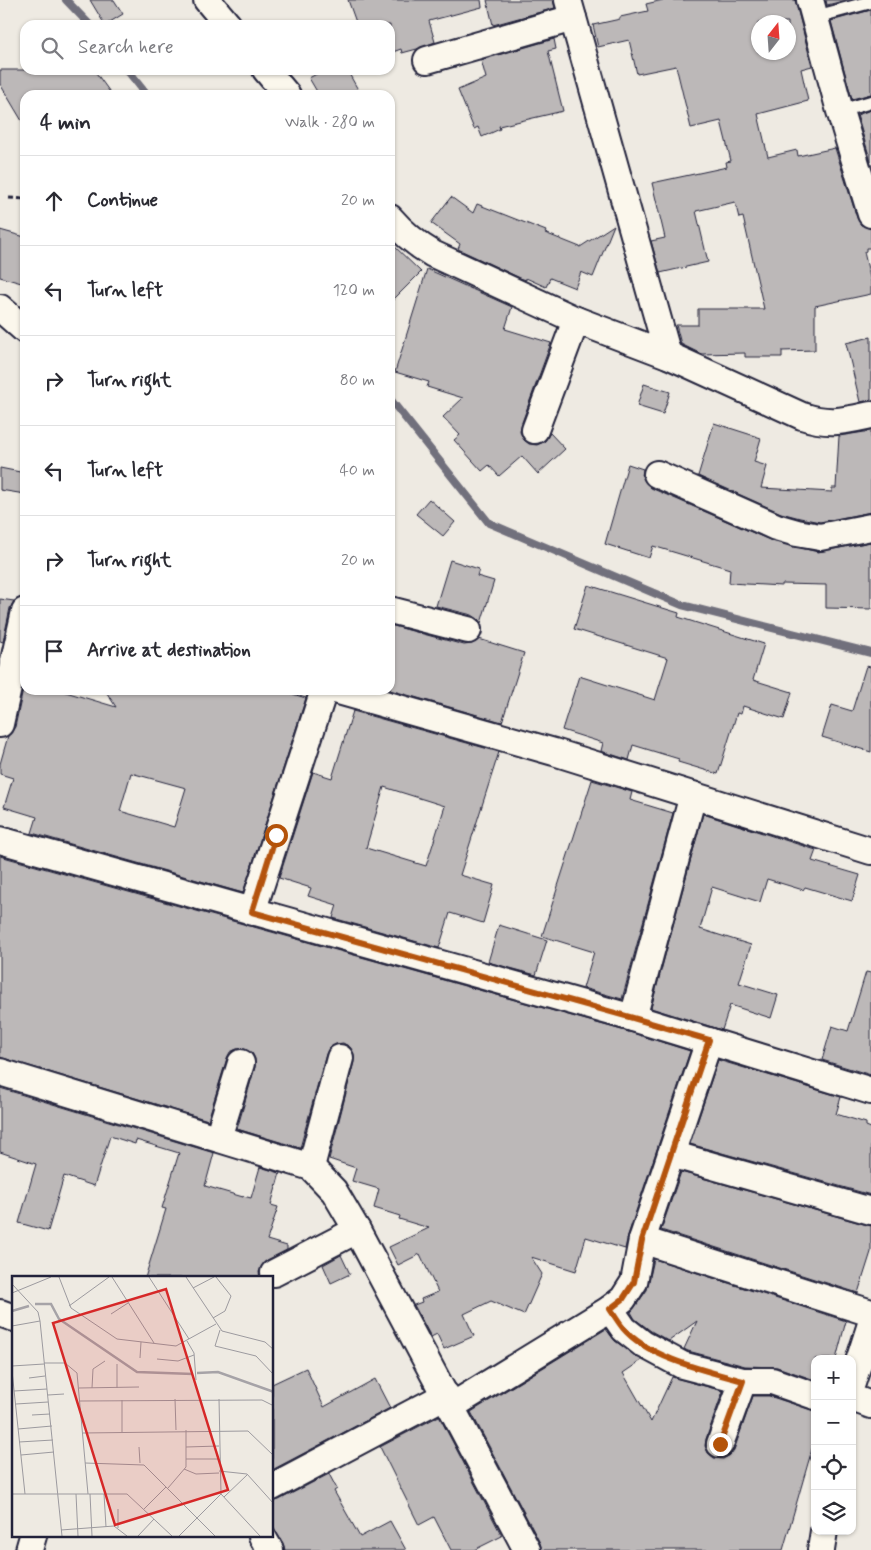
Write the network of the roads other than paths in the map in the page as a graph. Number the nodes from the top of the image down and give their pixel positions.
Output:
1 (207, 0) edge
2 (871, 2) edge
3 (570, 9) edge
4 (813, 9) edge
5 (224, 20) edge
6 (426, 60) dead end
7 (270, 75) edge
8 (283, 90) edge
9 (871, 102) edge
10 (840, 110) junction
11 (870, 205) edge
12 (395, 224) edge
13 (0, 308) edge
14 (576, 320) junction
15 (20, 326) edge
16 (668, 355) junction
17 (871, 415) edge
18 (535, 430) dead end
19 (657, 474) dead end
20 (871, 527) edge
21 (395, 611) edge
22 (468, 630) dead end
23 (20, 634) edge
24 (322, 695) edge
25 (353, 695) edge
26 (0, 724) edge
27 (693, 795) junction
28 (0, 840) edge
29 (871, 851) edge
30 (252, 912) junction
31 (633, 1018) junction
32 (709, 1040) junction
33 (340, 1058) dead end
34 (241, 1063) dead end
35 (0, 1072) edge
36 (871, 1091) edge
37 (218, 1138) junction
38 (671, 1154) junction
39 (311, 1167) junction
40 (871, 1211) edge
41 (358, 1230) junction
42 (642, 1240) junction
43 (274, 1272) dead end
44 (610, 1309) junction
45 (0, 1313) edge
46 (871, 1313) edge
47 (12, 1317) edge
48 (871, 1324) edge
49 (856, 1371) edge
50 (743, 1381) junction
51 (811, 1395) edge
52 (856, 1399) edge
53 (449, 1401) junction
54 (871, 1405) edge
55 (720, 1444) dead end
56 (274, 1486) edge
57 (823, 1535) edge
58 (263, 1538) edge
59 (270, 1550) edge
60 (527, 1550) edge
61 (821, 1550) edge

1 - 5 street
2 - 4 lane
3 - 6 street
3 - 16 street
4 - 10 street
7 - 8 street
9 - 10 lane
10 - 11 street
12 - 14 street
13 - 15 street
14 - 16 street
14 - 18 street
16 - 17 street
19 - 20 street
21 - 22 street
23 - 26 street
24 - 30 street
25 - 27 street
27 - 29 street
27 - 31 street
28 - 30 street
30 - 31 street
31 - 32 street
32 - 36 street
32 - 38 street
33 - 39 street
34 - 37 street
35 - 37 street
37 - 39 street
38 - 40 street
38 - 42 street
39 - 41 street
41 - 43 street
41 - 53 street
42 - 44 street
42 - 46 street
44 - 50 street
44 - 53 street
45 - 47 street
48 - 49 street
50 - 51 street
50 - 55 street
52 - 54 street
53 - 56 street
53 - 60 street
57 - 61 street
58 - 59 street

